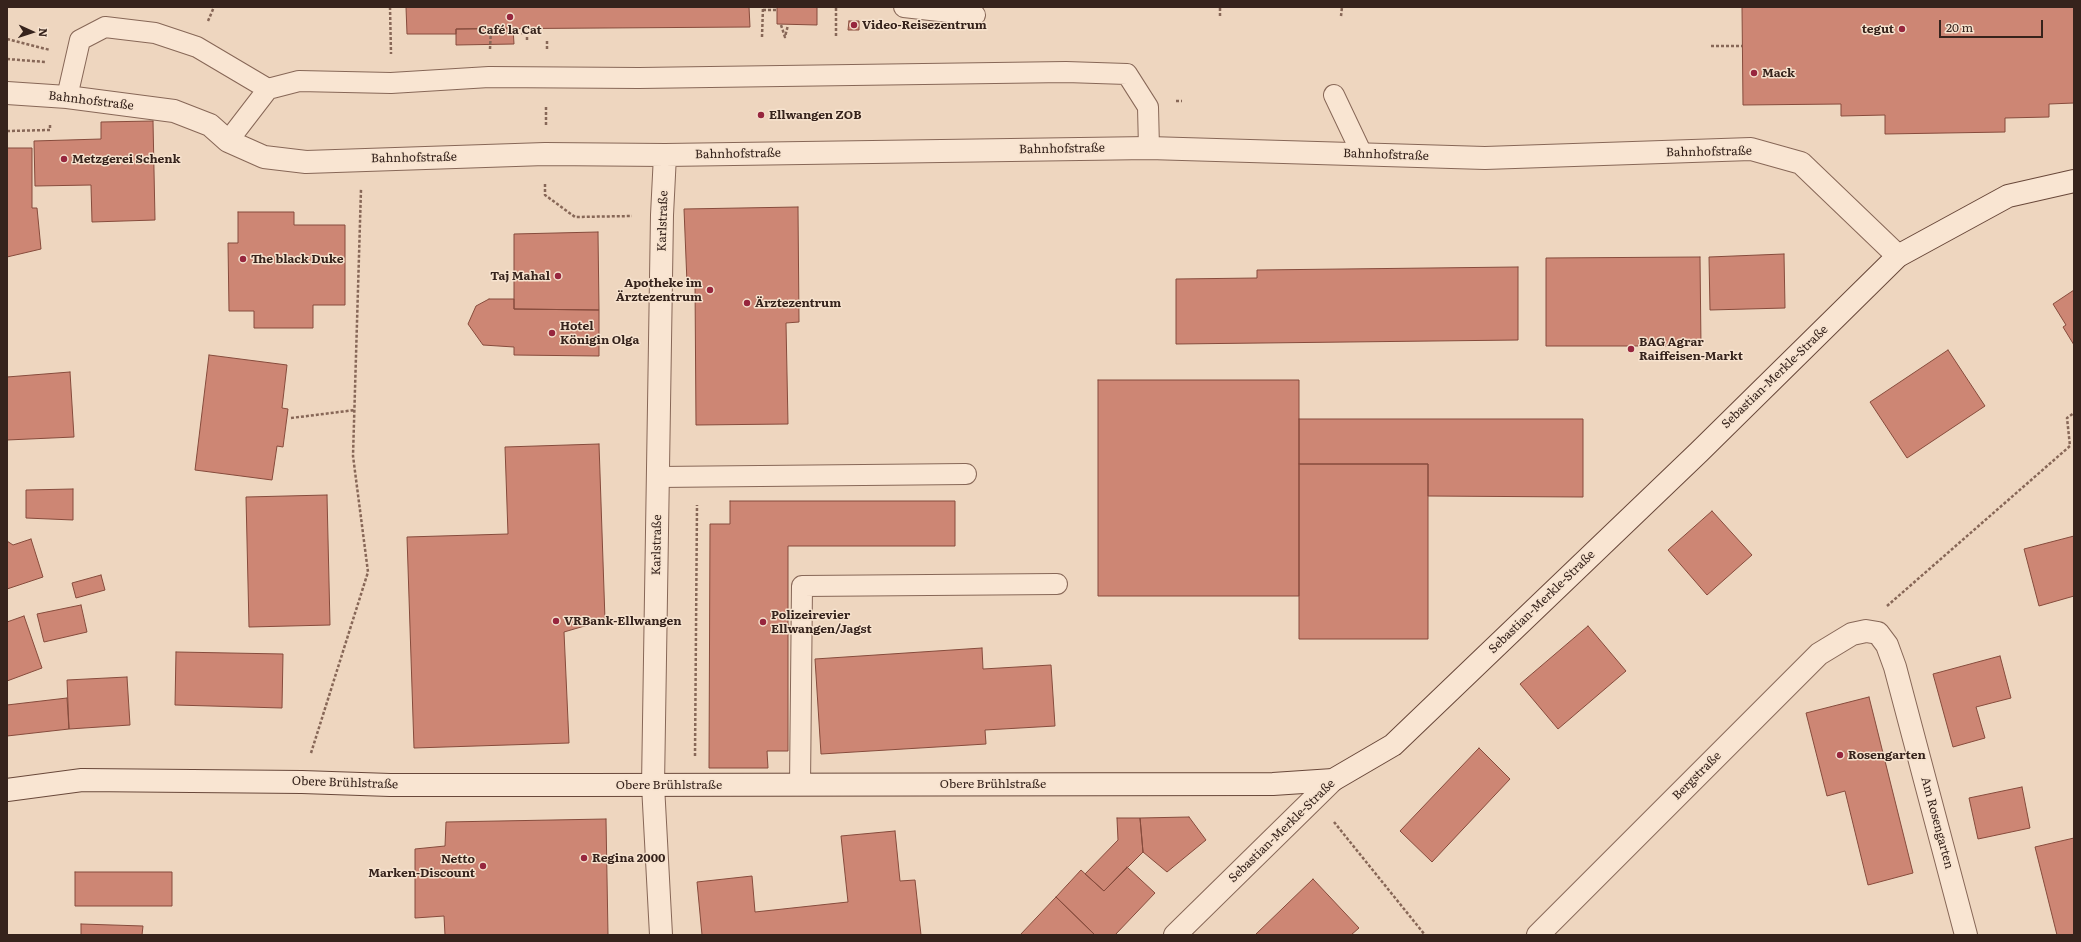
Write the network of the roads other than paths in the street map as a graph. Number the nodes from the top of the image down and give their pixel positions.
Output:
1 (904, 7) edge
2 (975, 15) dead end
3 (268, 89) junction
4 (7, 93) edge
5 (1334, 95) dead end
6 (68, 97) junction
7 (228, 141) junction
8 (1149, 148) junction
9 (1362, 154) junction
10 (666, 155) junction
11 (2074, 181) edge
12 (1898, 256) junction
13 (966, 474) dead end
14 (658, 478) junction
15 (1057, 584) dead end
16 (1866, 631) joint
17 (1333, 780) junction
18 (653, 785) junction
19 (800, 785) junction
20 (7, 790) edge
21 (661, 935) edge
22 (1175, 935) edge
23 (1538, 935) edge
24 (1966, 935) edge

1 - 2 lane
3 - 6 lane
3 - 7 lane
3 - 8 lane
4 - 6 street, Bahnhofstraße
5 - 9 lane
6 - 7 street, Bahnhofstraße
7 - 10 street, Bahnhofstraße
8 - 9 street, Bahnhofstraße
8 - 10 street, Bahnhofstraße
9 - 12 street, Bahnhofstraße
10 - 14 street, Karlstraße
11 - 12 street
12 - 17 street, Sebastian-Merkle-Straße
13 - 14 lane
14 - 18 street, Karlstraße
15 - 19 lane
16 - 23 street, Bergstraße
16 - 24 street, Am Rosengarten
17 - 19 street, Obere Brühlstraße
17 - 22 street, Sebastian-Merkle-Straße
18 - 19 street, Obere Brühlstraße
18 - 20 street, Obere Brühlstraße
18 - 21 street, Karlstraße

